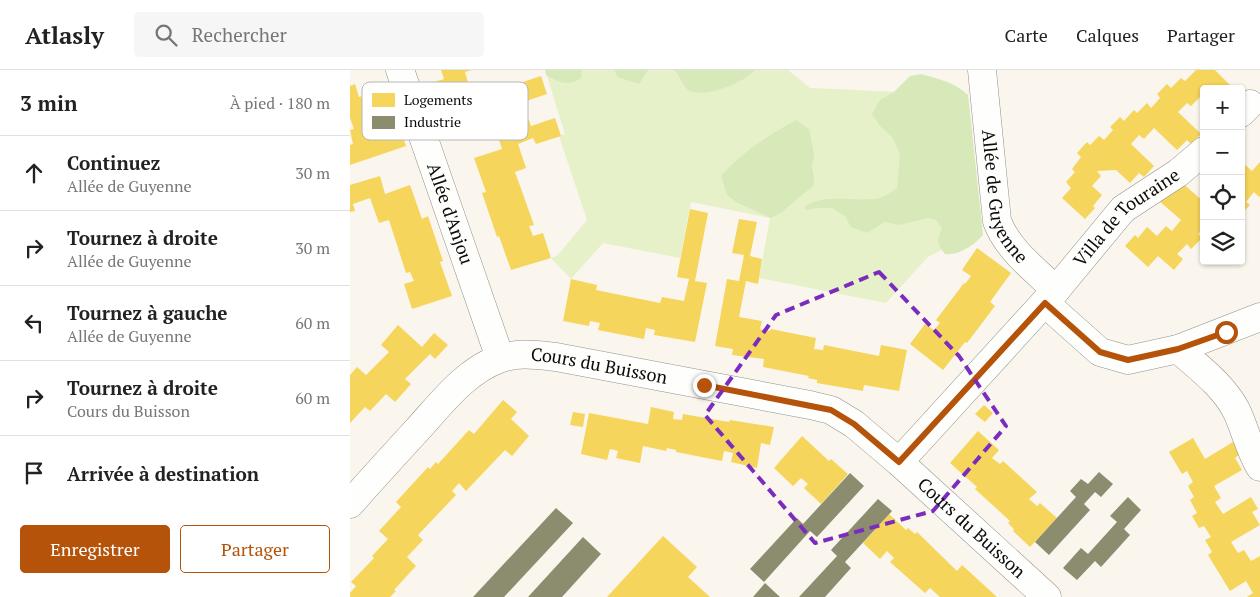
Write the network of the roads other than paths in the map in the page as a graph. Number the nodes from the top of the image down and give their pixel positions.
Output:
1 (400, 70) edge
2 (982, 70) edge
3 (404, 82) edge
4 (424, 140) edge
5 (1200, 154) edge
6 (1050, 296) junction
7 (1260, 318) edge
8 (1178, 349) junction
9 (500, 358) junction
10 (899, 462) junction
11 (1260, 467) edge
12 (350, 504) edge
13 (1047, 597) edge

1 - 3 street, Allée d'Anjou
2 - 6 street, Allée de Guyenne
4 - 9 street, Allée d'Anjou
5 - 6 street, Villa de Touraine
6 - 8 street, Allée de Guyenne
6 - 10 street
7 - 8 street, Allée de Guyenne
8 - 11 street
9 - 10 street, Cours du Buisson
9 - 12 street, Cours du Buisson
10 - 13 street, Cours du Buisson

